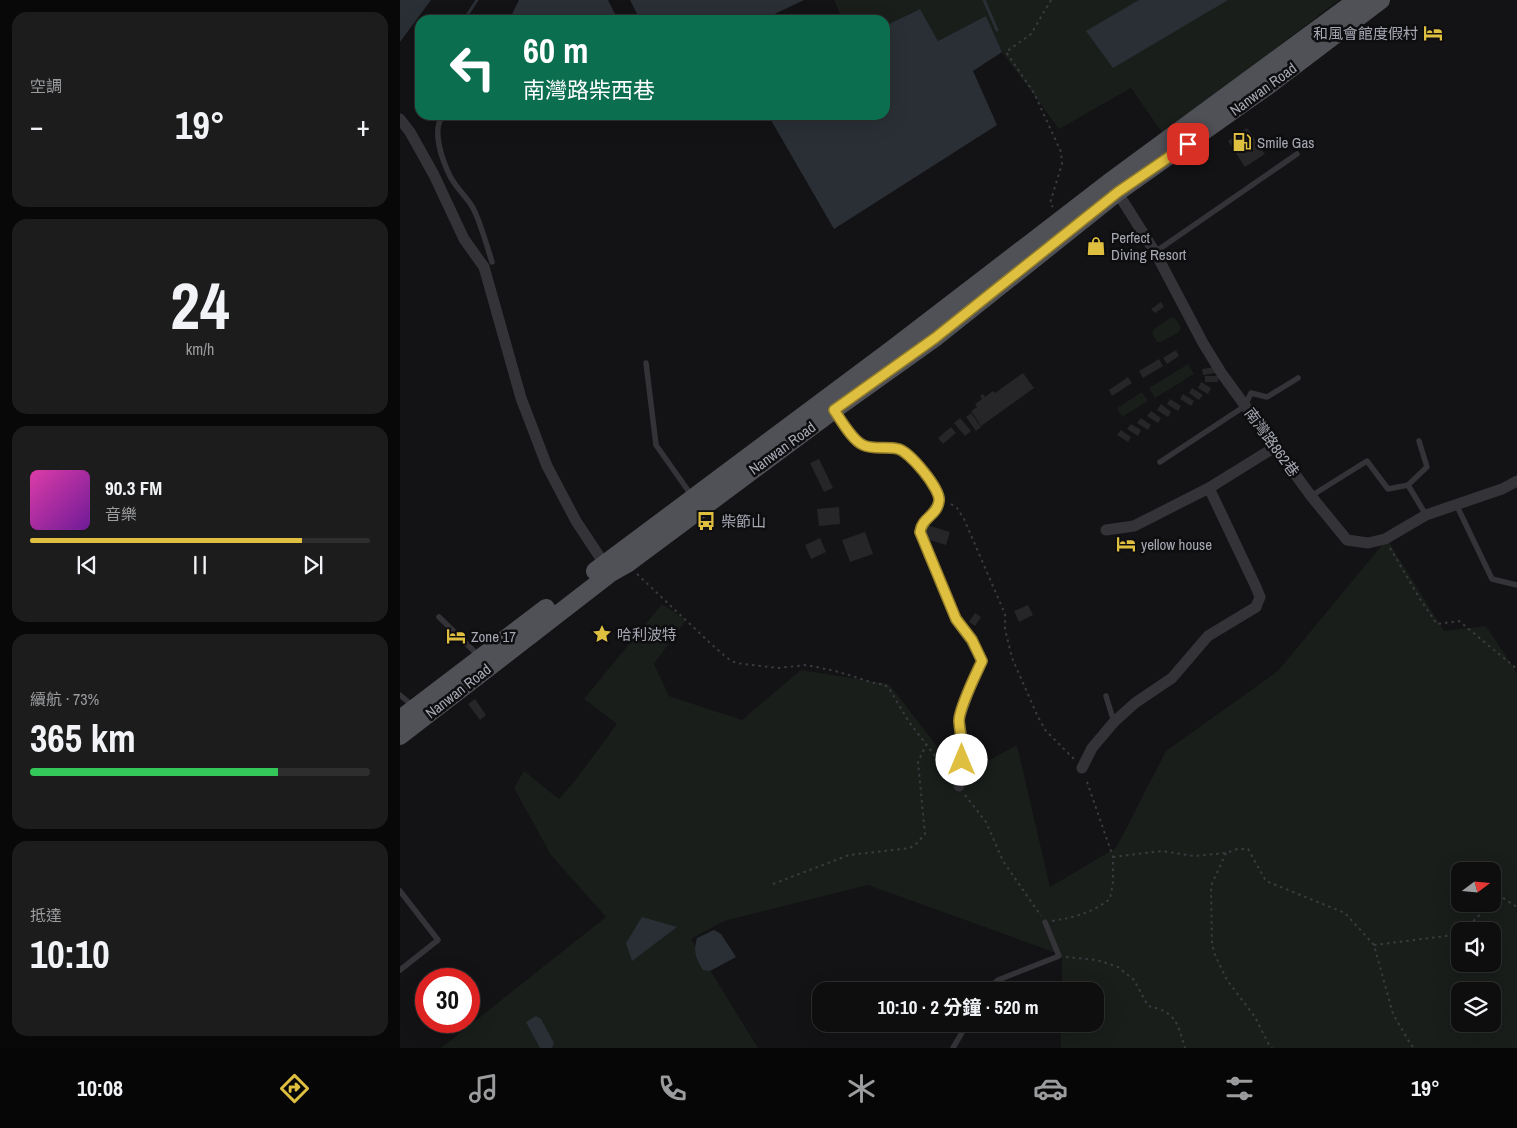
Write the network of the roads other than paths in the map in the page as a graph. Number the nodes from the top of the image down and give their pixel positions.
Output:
1 (1381, 0) edge
2 (1359, 4) edge
3 (400, 119) edge
4 (441, 120) edge
5 (1297, 154) dead end
6 (1114, 187) junction
7 (1155, 252) junction
8 (492, 262) dead end
9 (646, 362) dead end
10 (1298, 378) dead end
11 (831, 404) junction
12 (1245, 406) junction
13 (1419, 441) dead end
14 (1276, 447) junction
15 (1160, 462) dead end
16 (1517, 480) edge
17 (1408, 485) junction
18 (1209, 488) junction
19 (1311, 496) junction
20 (694, 498) junction
21 (1456, 504) junction
22 (1426, 515) junction
23 (1106, 530) dead end
24 (607, 569) junction
25 (1517, 585) edge
26 (439, 618) dead end
27 (481, 657) junction
28 (400, 695) edge
29 (1106, 696) dead end
30 (415, 708) junction
31 (400, 719) edge
32 (1114, 722) junction
33 (400, 736) edge
34 (1082, 768) road end
35 (959, 786) road end
36 (400, 891) edge
37 (1045, 922) road end
38 (400, 970) edge
39 (996, 982) edge
40 (962, 1032) edge
41 (953, 1048) edge

1 - 2 main road, Nanwan Road
2 - 6 main road, Nanwan Road
3 - 24 street
4 - 8 lane
5 - 7 lane
6 - 7 street, 南灣路862巷
6 - 11 main road, Nanwan Road
6 - 11 main road, Nanwan Road
7 - 12 street, 南灣路862巷
9 - 20 lane
10 - 12 lane
11 - 20 main road, Nanwan Road
11 - 24 main road, Nanwan Road
11 - 35 street
12 - 14 street, 南灣路862巷
12 - 15 lane
13 - 17 lane
14 - 18 street
14 - 19 street, 南灣路862巷
16 - 21 street, 南灣路862巷
17 - 19 lane
17 - 22 lane
18 - 23 street
18 - 32 street
19 - 22 street, 南灣路862巷
20 - 24 main road, Nanwan Road
21 - 22 street, 南灣路862巷
21 - 25 lane
24 - 27 main road, Nanwan Road
24 - 33 main road, Nanwan Road
26 - 27 lane
27 - 30 main road, Nanwan Road
28 - 30 lane
29 - 32 lane
30 - 31 main road, Nanwan Road
32 - 34 street
36 - 38 lane
37 - 39 lane
40 - 41 lane

